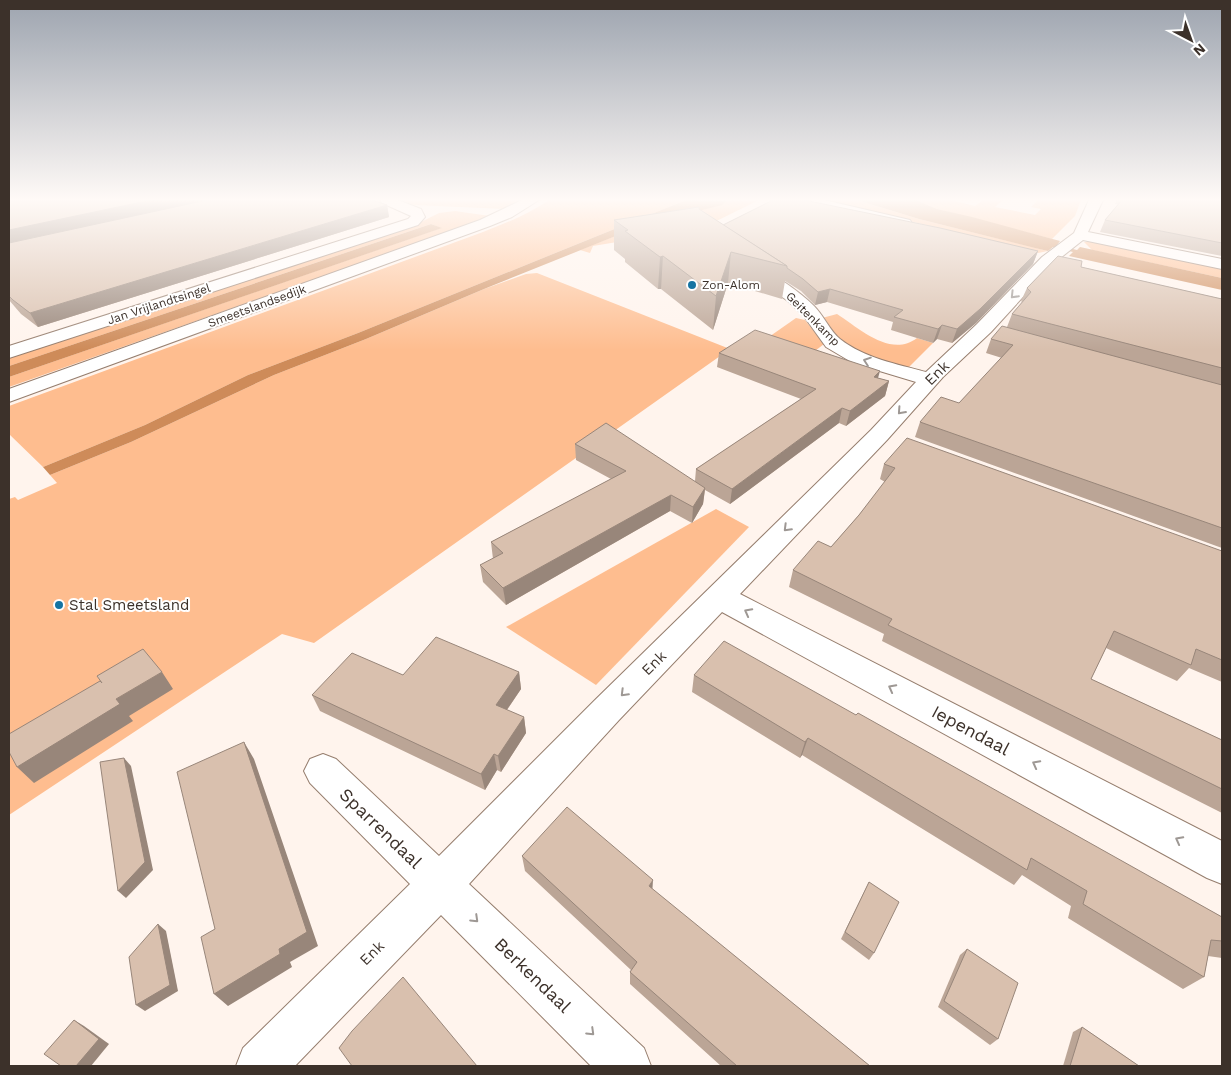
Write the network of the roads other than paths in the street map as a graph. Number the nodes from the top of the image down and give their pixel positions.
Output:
1 (325, 250) edge
2 (410, 250) edge
3 (1061, 250) edge
4 (1144, 250) edge
5 (738, 259) edge
6 (1222, 264) edge
7 (9, 352) edge
8 (930, 380) junction
9 (9, 396) edge
10 (719, 597) junction
11 (323, 771) dead end
12 (1222, 863) edge
13 (440, 885) junction
14 (261, 1066) edge
15 (626, 1066) edge

1 - 7 street, Jan Vrijlandtsingel
2 - 9 street, Smeetslandsedijk
3 -> 8 street, Enk
4 - 6 street
8 -> 5 street, Geitenkamp
8 -> 10 street, Enk
12 -> 10 street, Iependaal
10 -> 13 street, Enk
11 - 13 street, Sparrendaal
13 - 14 street, Enk
13 -> 15 street, Berkendaal

